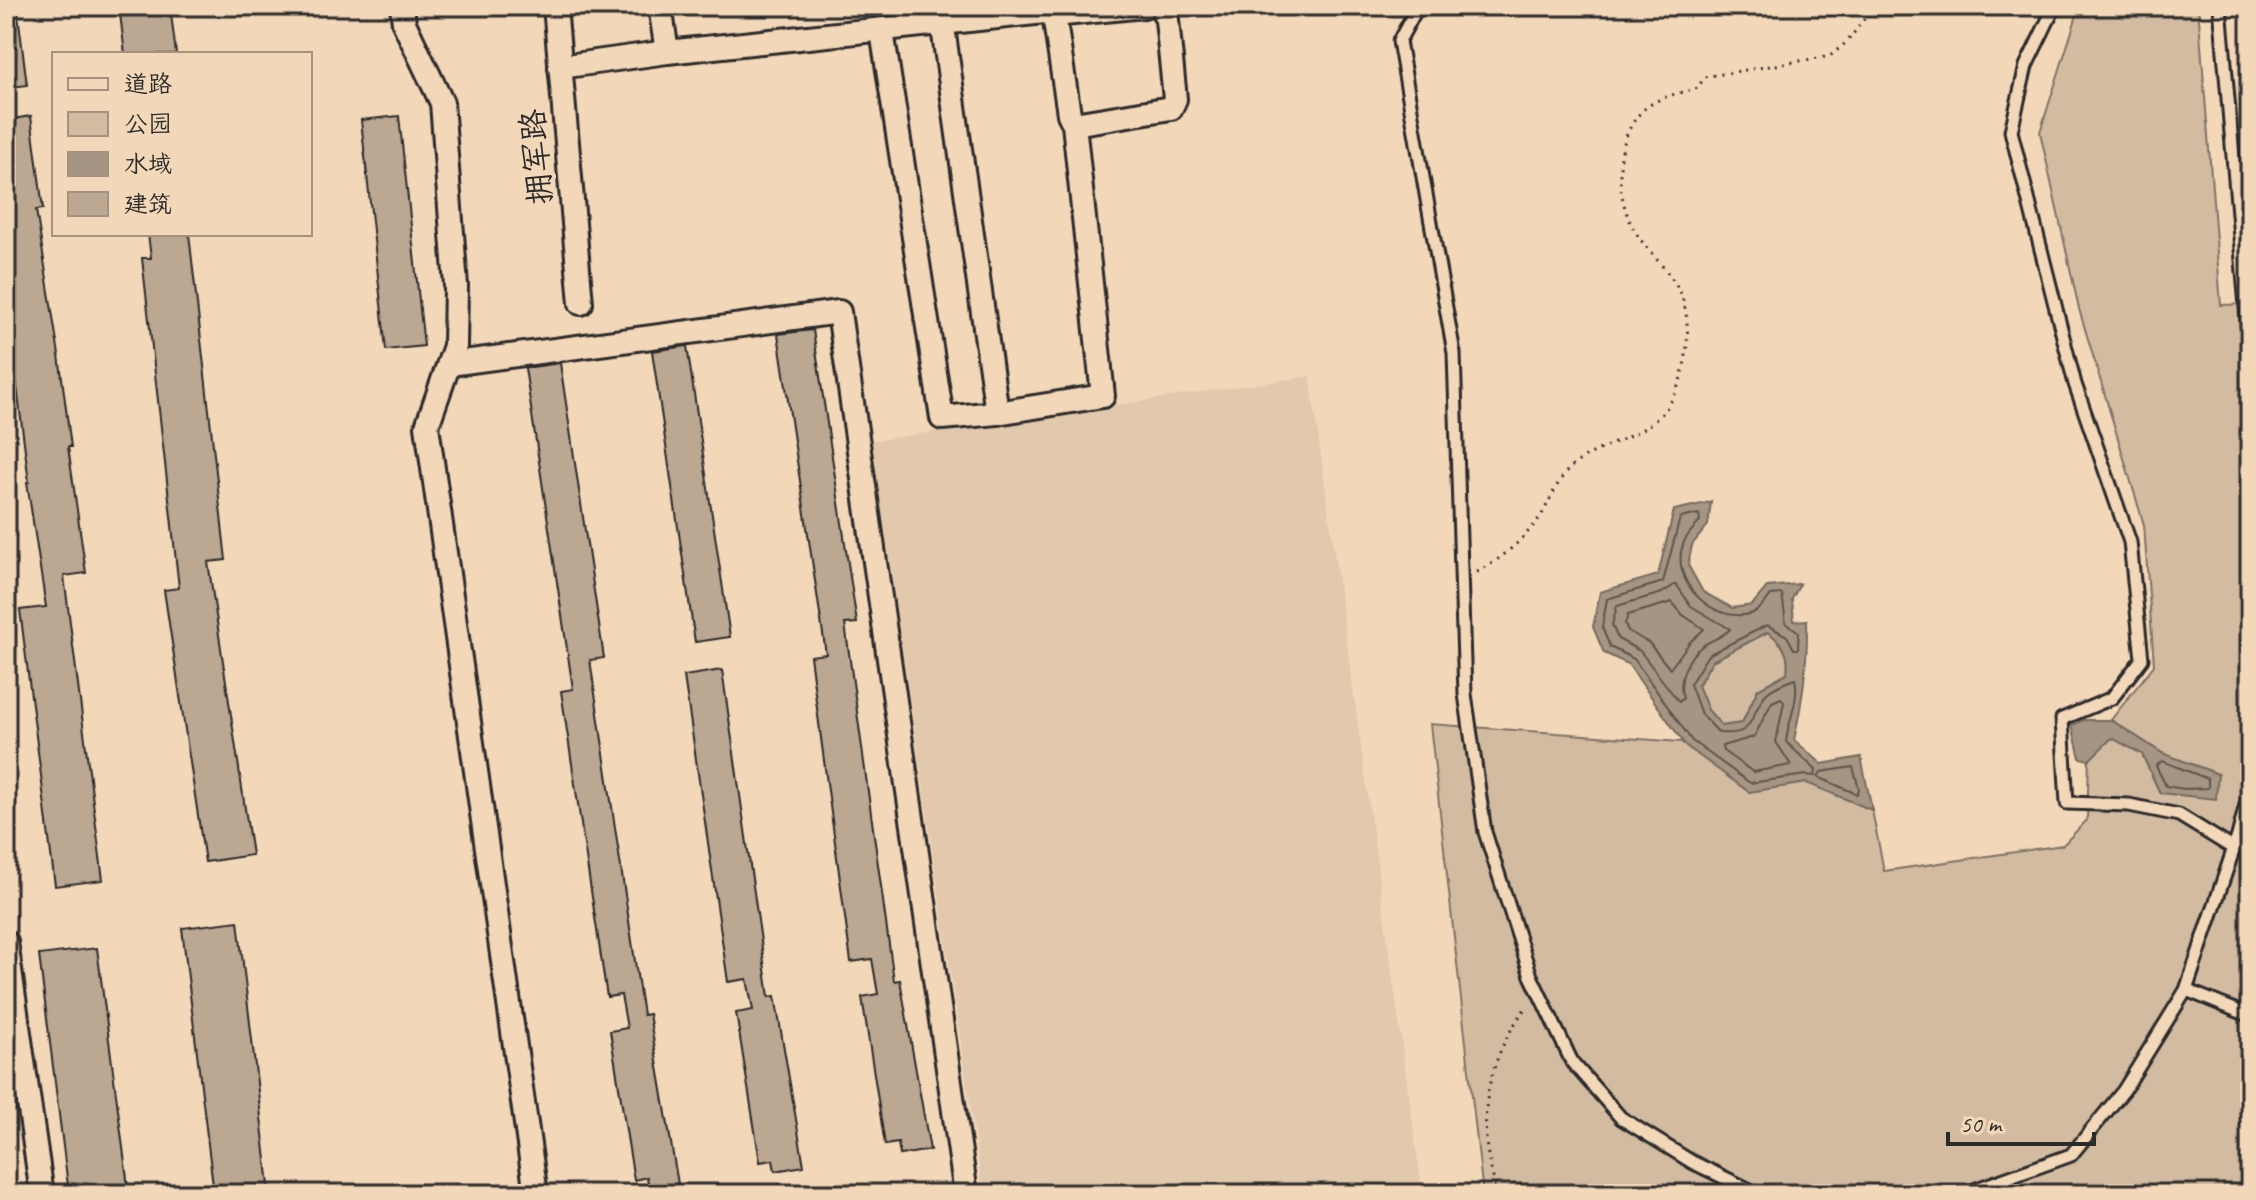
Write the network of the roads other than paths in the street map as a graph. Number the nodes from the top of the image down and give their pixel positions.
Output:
1 (402, 6) edge
2 (555, 6) edge
3 (660, 6) edge
4 (1144, 6) edge
5 (1161, 6) edge
6 (1418, 6) edge
7 (2055, 6) edge
8 (2220, 6) edge
9 (941, 14) edge
10 (1054, 15) junction
11 (882, 31) junction
12 (667, 52) junction
13 (560, 67) junction
14 (1074, 124) junction
15 (2248, 286) edge
16 (581, 303) dead end
17 (2250, 353) edge
18 (449, 364) junction
19 (997, 413) junction
20 (2250, 789) edge
21 (2231, 847) dead end
22 (6, 942) edge
23 (2186, 990) junction
24 (2250, 1016) edge
25 (42, 1194) edge
26 (536, 1194) edge
27 (966, 1194) edge
28 (1758, 1194) edge
29 (1963, 1194) edge

1 - 18 street
2 - 13 street, 拥军路
3 - 12 street
4 - 10 street
5 - 14 street
6 - 28 lane
7 - 21 lane
8 - 15 lane
9 - 10 street
9 - 11 street
9 - 19 street
10 - 14 street
11 - 12 street
11 - 19 street
12 - 13 street
13 - 16 street, 拥军路
14 - 19 street
15 - 17 lane
18 - 26 street
18 - 27 street
20 - 23 lane
22 - 25 street
23 - 24 lane
23 - 29 lane

